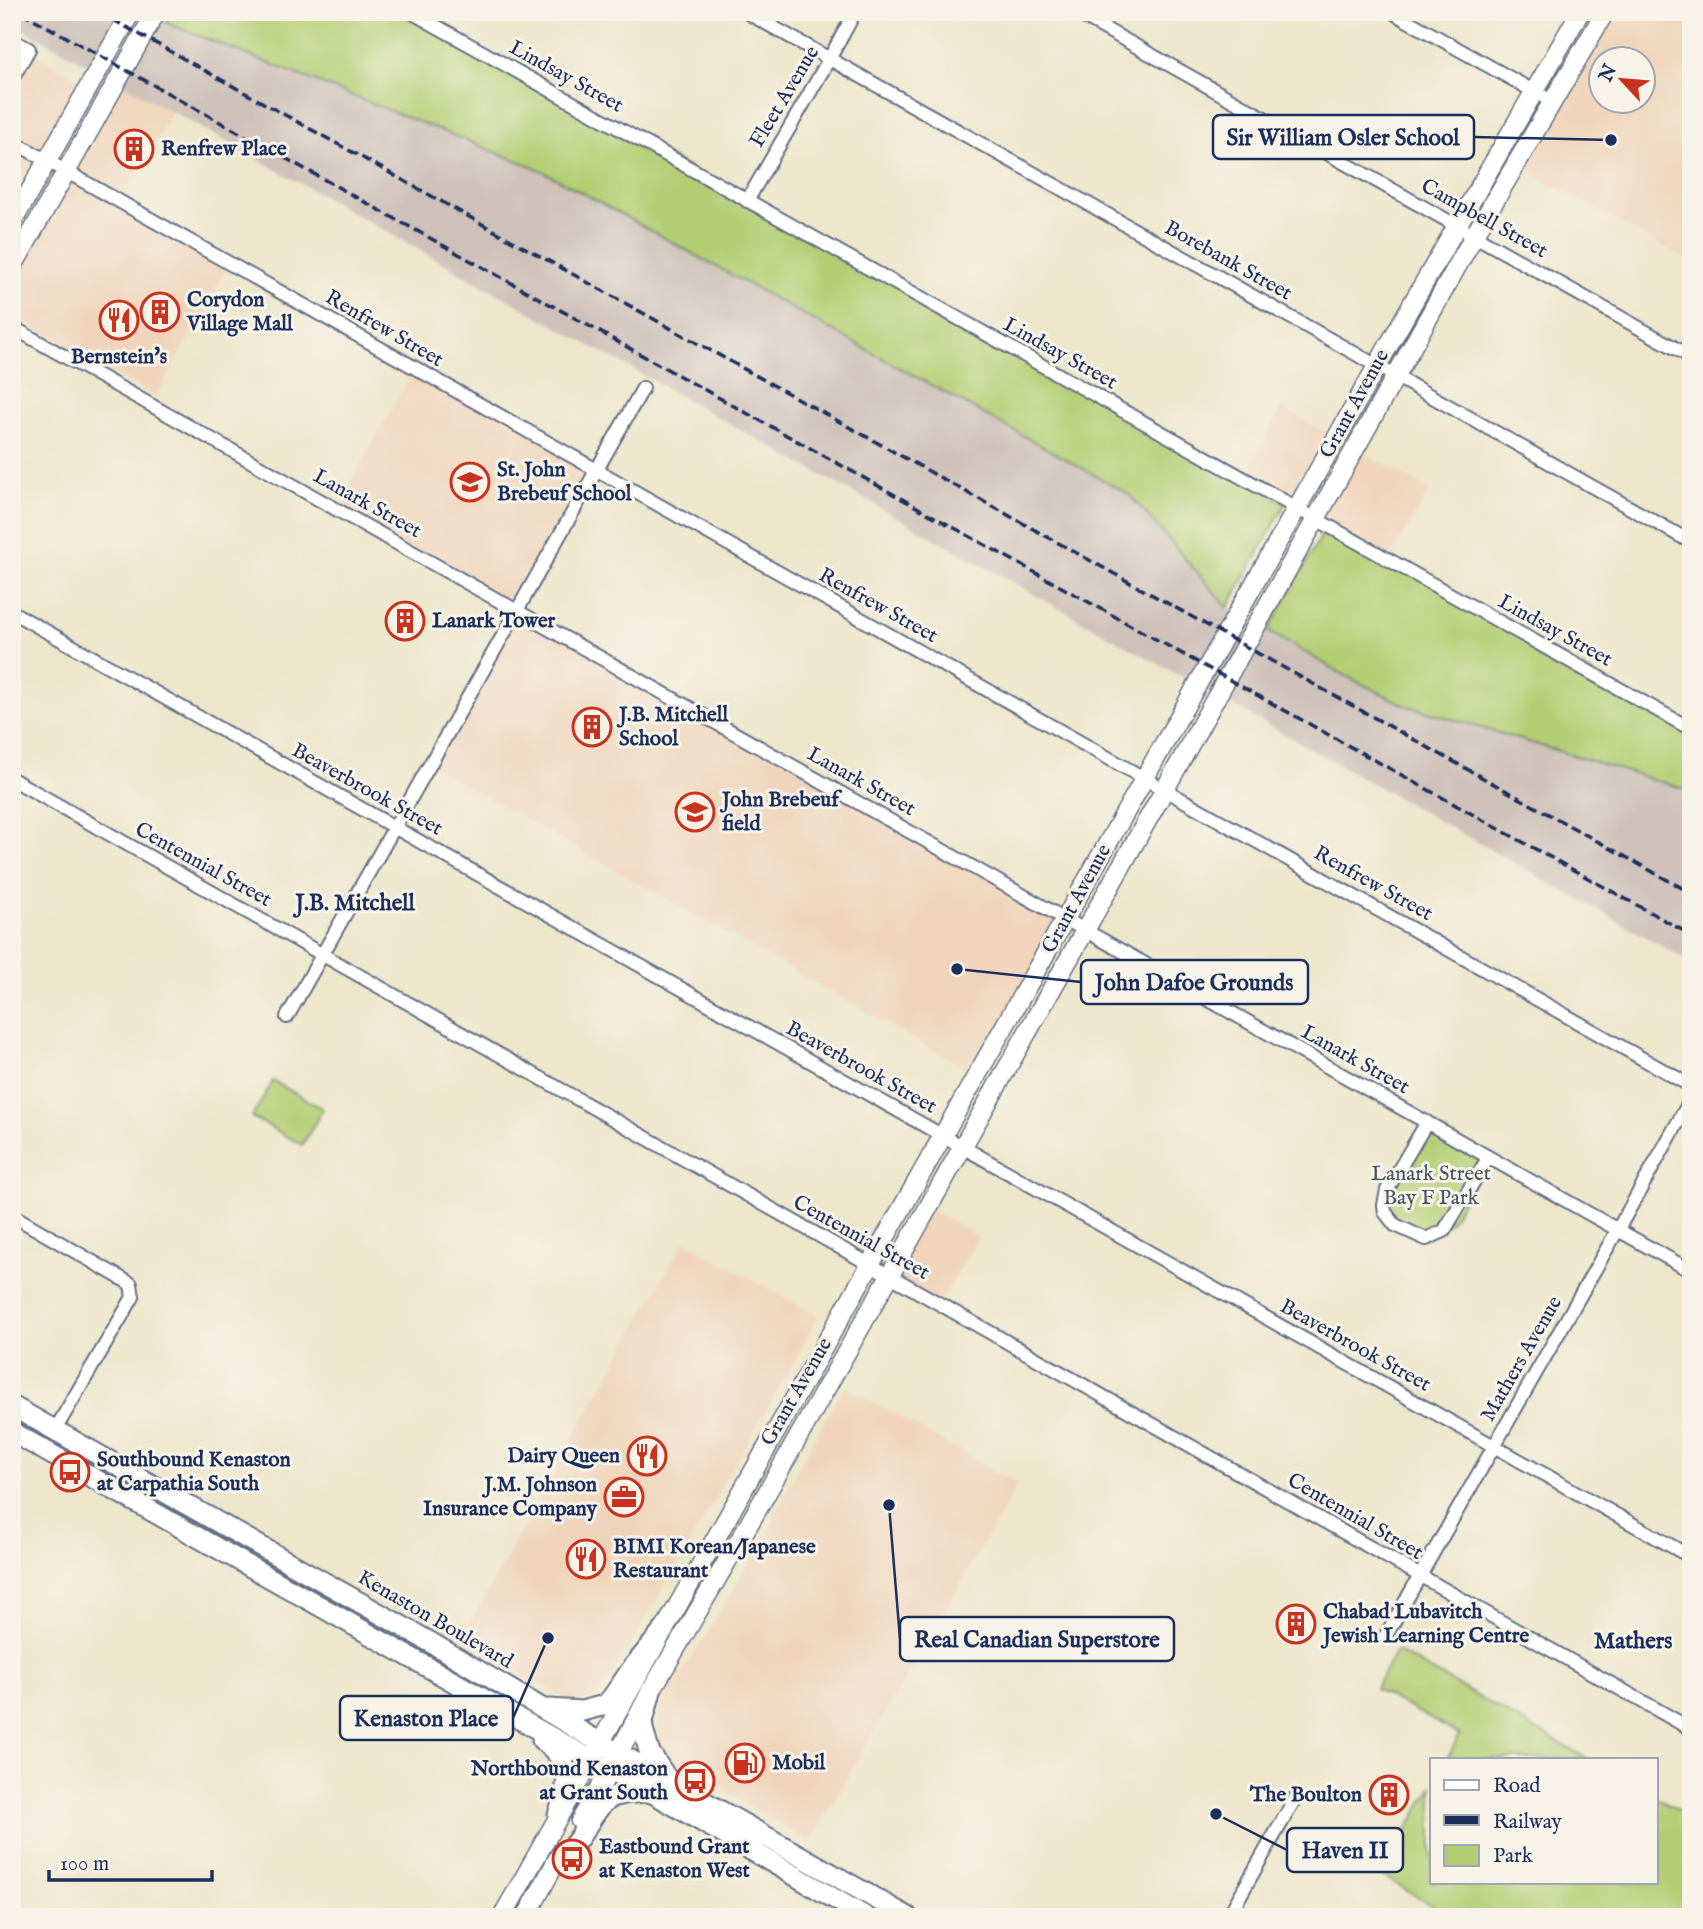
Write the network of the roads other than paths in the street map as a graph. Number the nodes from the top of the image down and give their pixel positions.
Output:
1 (131, 12) edge
2 (156, 12) edge
3 (411, 12) edge
4 (746, 12) edge
5 (855, 12) edge
6 (1075, 12) edge
7 (1392, 12) edge
8 (1580, 12) edge
9 (1605, 12) edge
10 (12, 40) edge
11 (830, 59) junction
12 (12, 79) edge
13 (1533, 91) junction
14 (1553, 102) junction
15 (12, 141) edge
16 (47, 160) junction
17 (66, 172) junction
18 (747, 201) junction
19 (12, 223) edge
20 (1456, 226) junction
21 (1474, 236) junction
22 (12, 268) edge
23 (12, 327) edge
24 (1691, 357) edge
25 (1377, 367) junction
26 (1396, 377) junction
27 (643, 388) dead end
28 (597, 470) junction
29 (1297, 509) junction
30 (1316, 519) junction
31 (1691, 542) edge
32 (518, 610) junction
33 (12, 612) edge
34 (1691, 729) edge
35 (12, 779) edge
36 (1145, 779) junction
37 (1165, 789) junction
38 (395, 828) junction
39 (1066, 920) junction
40 (1085, 930) junction
41 (322, 954) junction
42 (287, 1017) dead end
43 (1691, 1086) edge
44 (1691, 1099) edge
45 (1427, 1122) junction
46 (943, 1136) junction
47 (962, 1146) junction
48 (1488, 1158) junction
49 (12, 1215) edge
50 (1618, 1231) junction
51 (870, 1265) junction
52 (1691, 1271) edge
53 (889, 1276) junction
54 (12, 1406) edge
55 (55, 1430) junction
56 (12, 1432) edge
57 (1493, 1446) junction
58 (1691, 1557) edge
59 (1420, 1576) junction
60 (664, 1630) junction
61 (1385, 1637) dead end
62 (651, 1691) junction
63 (495, 1704) junction
64 (540, 1707) junction
65 (1691, 1729) edge
66 (595, 1751) junction
67 (615, 1762) junction
68 (669, 1781) junction
69 (651, 1792) junction
70 (1297, 1795) dead end
71 (558, 1815) junction
72 (555, 1864) junction
73 (502, 1917) edge
74 (526, 1917) edge
75 (866, 1917) edge
76 (908, 1917) edge
77 (1228, 1917) edge

1 - 16 main road
2 - 17 main road
3 - 18 street, Lindsay Street
4 - 11 street, Borebank Street
5 - 11 street, Fleet Avenue
6 - 20 street, Campbell Street
7 - 13 street
8 - 13 main road, Grant Avenue
9 - 14 main road, Grant Avenue
10 - 12 street
11 - 18 street, Fleet Avenue
11 - 25 street, Borebank Street
13 - 14 street
13 - 20 main road, Grant Avenue
14 - 21 main road, Grant Avenue
15 - 16 street, Renfrew Street
16 - 17 street, Renfrew Street
16 - 19 main road
17 - 22 main road
17 - 28 street, Renfrew Street
18 - 29 street, Lindsay Street
20 - 21 street, Campbell Street
20 - 25 main road, Grant Avenue
21 - 24 street, Campbell Street
21 - 26 main road, Grant Avenue
23 - 32 street, Lanark Street
25 - 26 street, Borebank Street
25 - 29 main road, Grant Avenue
26 - 30 main road, Grant Avenue
26 - 31 street, Borebank Street
27 - 28 street
28 - 32 street
28 - 36 street, Renfrew Street
29 - 30 street, Lindsay Street
29 - 36 main road, Grant Avenue
30 - 34 street, Lindsay Street
30 - 37 main road, Grant Avenue
32 - 38 street
32 - 39 street, Lanark Street
33 - 38 street, Beaverbrook Street
35 - 41 street, Centennial Street
36 - 37 street, Renfrew Street
36 - 39 main road, Grant Avenue
37 - 40 main road, Grant Avenue
37 - 43 street, Renfrew Street
38 - 41 street
38 - 46 street, Beaverbrook Street
39 - 40 street, Lanark Street
39 - 46 main road, Grant Avenue
40 - 45 street, Lanark Street
40 - 47 main road, Grant Avenue
41 - 42 street
41 - 51 street, Centennial Street
44 - 50 street, Mathers Avenue
45 - 48 street, Lanark Street
45 - 48 street
46 - 47 street, Beaverbrook Street
46 - 51 main road, Grant Avenue
47 - 53 main road, Grant Avenue
47 - 57 street, Beaverbrook Street
48 - 50 street, Lanark Street
49 - 55 street
50 - 52 street, Lanark Street
50 - 57 street, Mathers Avenue
51 - 53 street, Centennial Street
51 - 60 main road, Grant Avenue
53 - 59 street, Centennial Street
53 - 62 main road, Grant Avenue
54 - 55 main road, Kenaston Boulevard
55 - 64 main road, Kenaston Boulevard
56 - 63 main road, Kenaston Boulevard
57 - 58 street, Beaverbrook Street
57 - 59 street, Mathers Avenue
59 - 61 street, Mathers Avenue
59 - 65 street, Centennial Street
60 - 64 main road
60 - 66 main road, Grant Avenue
62 - 67 main road, Grant Avenue
62 - 68 main road
63 - 66 main road, Kenaston Boulevard
63 - 71 main road
64 - 66 main road, Kenaston Boulevard
66 - 67 main road, Kenaston Boulevard
66 - 71 main road, Grant Avenue
67 - 68 main road, Kenaston Boulevard
67 - 69 main road, Kenaston Boulevard
67 - 72 main road, Grant Avenue
68 - 76 main road, Kenaston Boulevard
69 - 72 main road
69 - 75 main road, Kenaston Boulevard
70 - 77 street
71 - 73 main road, Grant Avenue
72 - 74 main road, Grant Avenue

